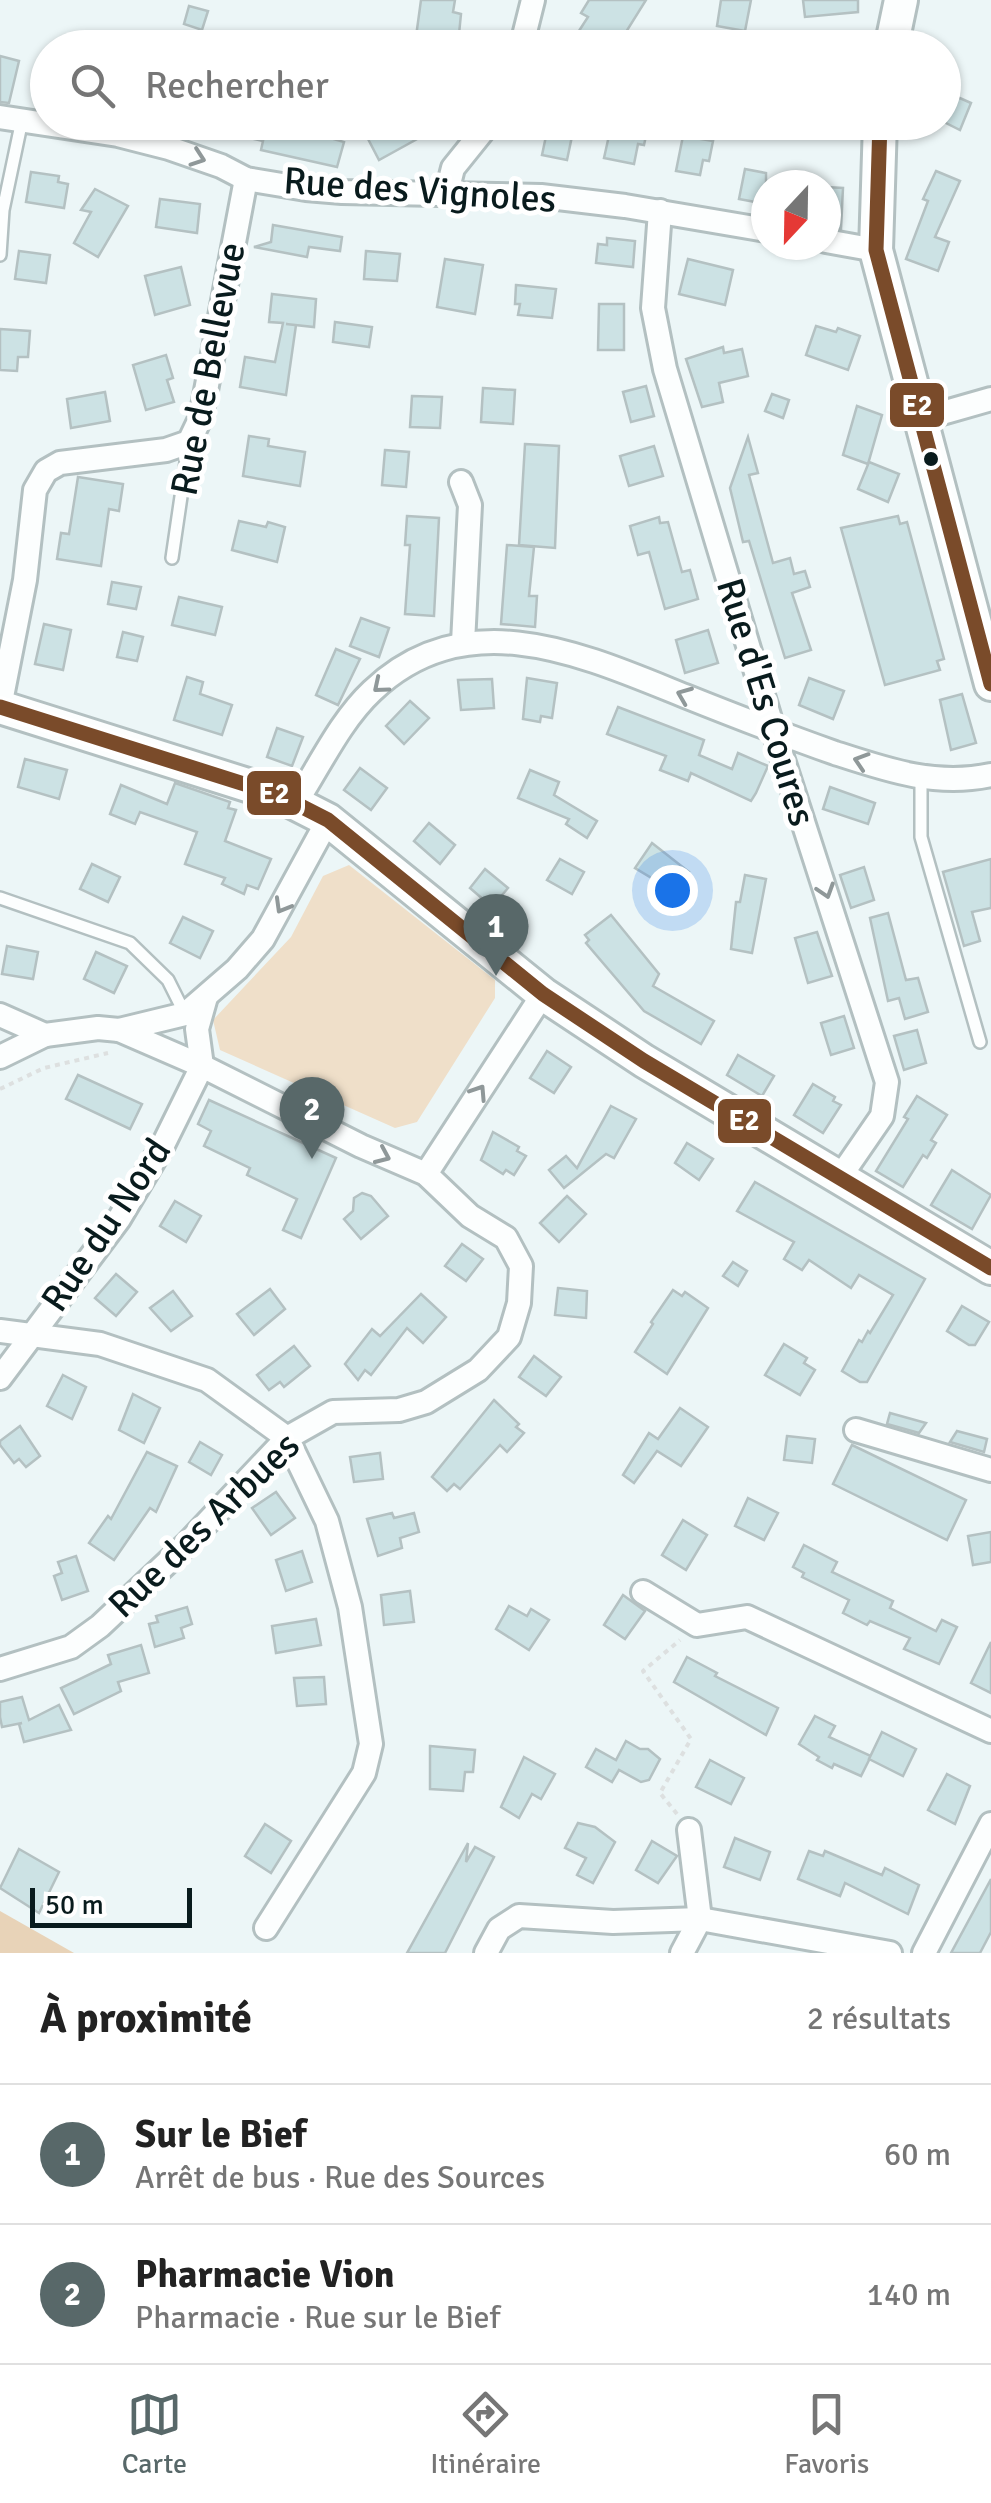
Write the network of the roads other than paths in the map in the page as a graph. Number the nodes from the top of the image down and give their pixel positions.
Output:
1 (532, 0) edge
2 (900, 0) edge
3 (525, 30) edge
4 (894, 30) edge
5 (11, 119) edge
6 (138, 140) edge
7 (476, 140) edge
8 (879, 140) edge
9 (246, 179) junction
10 (447, 192) junction
11 (660, 212) junction
12 (751, 227) edge
13 (841, 244) edge
14 (876, 250) junction
15 (0, 255) edge
16 (991, 399) edge
17 (921, 419) junction
18 (189, 442) junction
19 (461, 482) dead end
20 (172, 558) dead end
21 (979, 591) edge
22 (463, 643) junction
23 (991, 684) edge
24 (0, 707) edge
25 (774, 732) junction
26 (991, 774) edge
27 (921, 779) junction
28 (295, 804) junction
29 (328, 820) junction
30 (0, 898) edge
31 (543, 994) junction
32 (206, 997) junction
33 (185, 1014) junction
34 (0, 1015) edge
35 (119, 1030) junction
36 (45, 1035) junction
37 (980, 1042) dead end
38 (0, 1057) edge
39 (202, 1066) junction
40 (426, 1174) junction
41 (840, 1177) junction
42 (991, 1268) edge
43 (0, 1330) edge
44 (31, 1334) junction
45 (0, 1378) edge
46 (856, 1430) dead end
47 (287, 1438) junction
48 (991, 1470) edge
49 (643, 1592) dead end
50 (0, 1670) edge
51 (991, 1731) edge
52 (991, 1824) edge
53 (689, 1830) road end
54 (700, 1919) junction
55 (266, 1928) dead end
56 (486, 1953) edge
57 (682, 1953) edge
58 (890, 1953) edge
59 (924, 1953) edge

1 - 3 street
2 - 4 street
5 - 15 lane, Rue des Vignoles
6 -> 9 street, Rue des Vignoles
7 - 10 street
8 - 14 street
9 - 10 street, Rue des Vignoles
9 - 18 street, Rue de Bellevue
10 - 11 street, Rue des Vignoles
11 - 12 street, Rue des Vignoles
11 - 25 street, Rue d'Es Coures
13 - 14 street
14 - 17 street
16 - 17 street
17 - 21 street
18 - 20 lane, Rue de Bellevue
18 - 24 street
19 - 22 street
21 - 23 street
25 -> 22 street
22 -> 28 street
24 - 28 street
27 -> 25 street
25 -> 41 street, Rue d'Es Coures
26 - 27 street
27 - 37 lane
28 - 29 street
29 - 31 street
29 -> 32 street
30 - 33 lane
40 -> 31 street
31 - 41 street
32 - 33 street
32 - 39 street
33 - 35 street
34 - 36 street
35 - 36 street
35 - 39 street
36 - 38 street
39 -> 40 street
39 - 44 street, Rue du Nord
40 - 47 street, Rue des Arbues
41 - 42 street
43 - 44 street
44 - 45 street, Rue du Nord
44 - 47 street
46 - 48 street
47 - 50 street, Rue des Arbues
47 - 55 street
49 - 51 street
52 - 59 street
53 - 54 street
54 - 56 street
54 - 57 street
54 - 58 street

